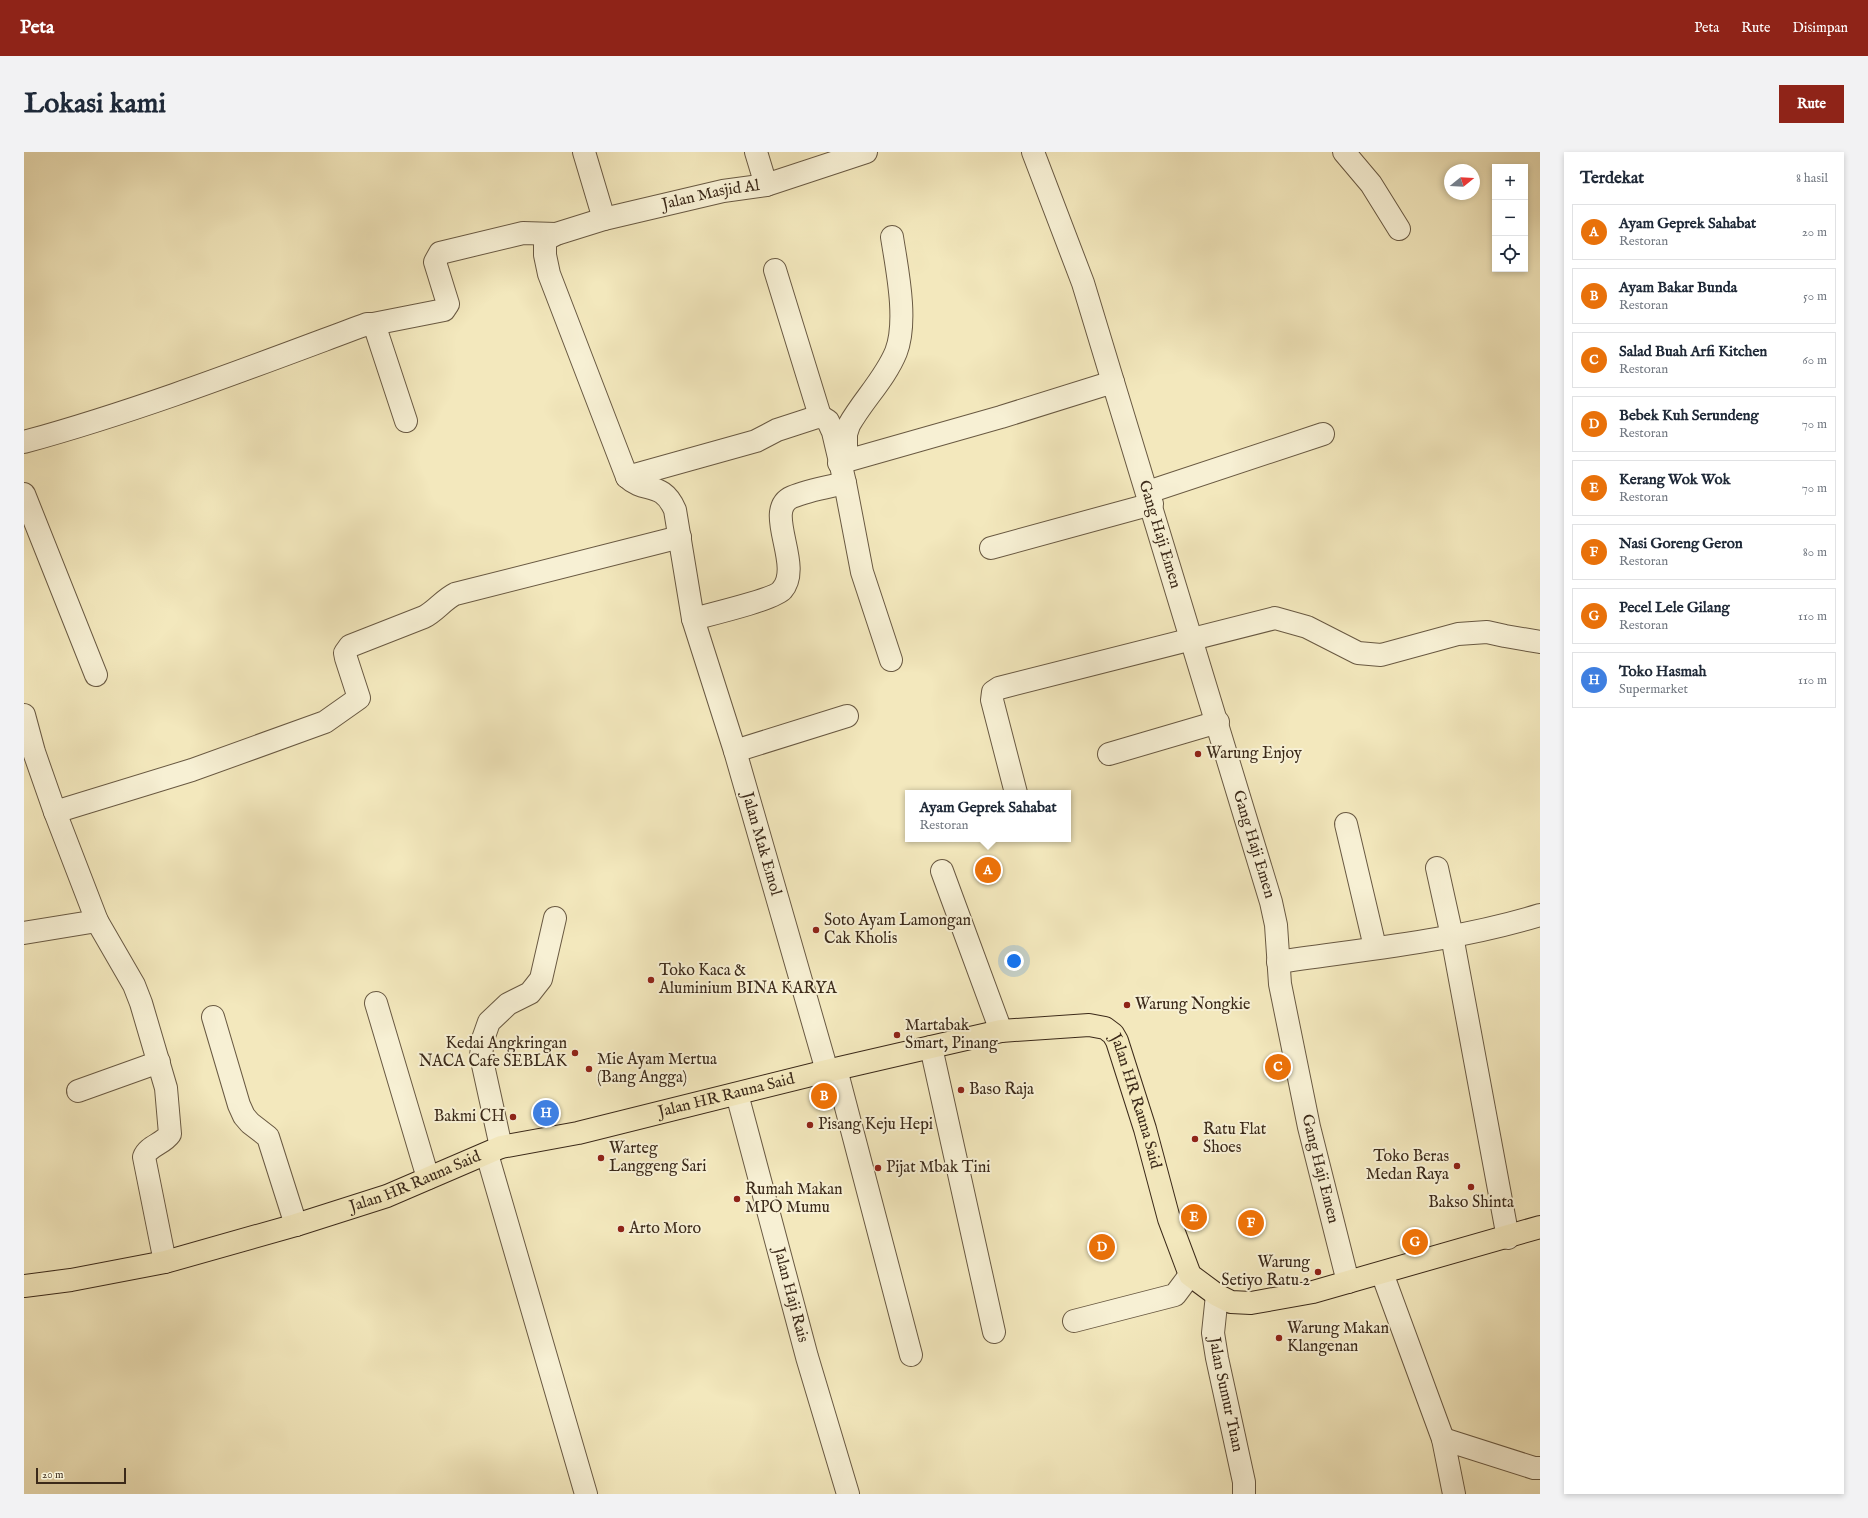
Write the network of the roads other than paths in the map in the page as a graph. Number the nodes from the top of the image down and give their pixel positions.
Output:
1 (584, 152) edge
2 (756, 152) edge
3 (866, 152) edge
4 (1034, 152) edge
5 (1344, 152) edge
6 (766, 185) junction
7 (604, 219) junction
8 (1399, 229) dead end
9 (556, 234) junction
10 (892, 236) dead end
11 (775, 270) dead end
12 (373, 324) junction
13 (1113, 382) junction
14 (820, 416) junction
15 (406, 421) dead end
16 (1323, 434) dead end
17 (24, 442) edge
18 (843, 468) junction
19 (627, 477) junction
20 (24, 494) edge
21 (1150, 498) junction
22 (680, 537) junction
23 (991, 548) dead end
24 (693, 619) junction
25 (1193, 639) junction
26 (1540, 642) edge
27 (891, 660) dead end
28 (96, 675) dead end
29 (24, 715) edge
30 (847, 716) dead end
31 (1218, 722) junction
32 (734, 751) junction
33 (29, 753) edge
34 (1109, 754) dead end
35 (1015, 790) edge
36 (55, 812) junction
37 (1346, 824) dead end
38 (1437, 868) dead end
39 (942, 871) dead end
40 (1540, 915) edge
41 (554, 918) dead end
42 (97, 921) junction
43 (24, 933) edge
44 (1452, 936) junction
45 (1375, 947) junction
46 (1278, 962) junction
47 (376, 1003) dead end
48 (213, 1017) dead end
49 (1001, 1031) junction
50 (931, 1047) junction
51 (159, 1062) junction
52 (831, 1070) junction
53 (78, 1091) dead end
54 (737, 1094) junction
55 (494, 1150) junction
56 (428, 1178) junction
57 (296, 1225) junction
58 (1540, 1228) edge
59 (1508, 1238) junction
60 (165, 1262) junction
61 (1382, 1273) junction
62 (1190, 1274) junction
63 (1348, 1282) junction
64 (24, 1286) edge
65 (1217, 1295) junction
66 (1074, 1321) dead end
67 (994, 1332) dead end
68 (911, 1355) dead end
69 (1443, 1439) junction
70 (1540, 1468) edge
71 (586, 1494) edge
72 (848, 1494) edge
73 (1244, 1494) edge
74 (1454, 1494) edge

1 - 7 street
2 - 6 street
3 - 6 street, Jalan Masjid Al
4 - 13 street, Gang Haji Emen
5 - 8 street
6 - 7 street, Jalan Masjid Al
7 - 9 street, Jalan Masjid Al
9 - 12 street, Jalan Masjid Al
9 - 19 street
10 - 18 street
11 - 14 street
12 - 15 street
12 - 17 street
13 - 18 street
13 - 21 street, Gang Haji Emen
14 - 18 street
14 - 19 street
16 - 21 street
18 - 24 street
18 - 27 street
19 - 22 street, Jalan Mak Emol
20 - 28 street
21 - 23 street
21 - 25 street, Gang Haji Emen
22 - 24 street, Jalan Mak Emol
22 - 36 street
24 - 32 street, Jalan Mak Emol
25 - 26 street
25 - 31 street, Gang Haji Emen
25 - 35 street
29 - 33 street
30 - 32 street
31 - 34 street
31 - 46 street, Gang Haji Emen
32 - 52 street, Jalan Mak Emol
33 - 36 street
36 - 42 street
37 - 45 street
38 - 44 street
39 - 49 street
40 - 44 street
41 - 55 street
42 - 43 street
42 - 51 street
44 - 45 street
44 - 59 street
45 - 46 street
46 - 63 street, Gang Haji Emen
47 - 56 street
48 - 57 street
49 - 50 main road, Jalan HR Rauna Said
49 - 62 main road, Jalan HR Rauna Said
50 - 52 main road, Jalan HR Rauna Said
50 - 67 street
51 - 53 street
51 - 60 street
52 - 54 main road, Jalan HR Rauna Said
52 - 68 street, Jalan Mak Emol
54 - 55 main road, Jalan HR Rauna Said
54 - 72 street, Jalan Haji Rais
55 - 56 main road, Jalan HR Rauna Said
55 - 71 street
56 - 57 main road, Jalan HR Rauna Said
57 - 60 main road, Jalan HR Rauna Said
58 - 59 main road
59 - 61 main road
60 - 64 main road, Jalan HR Rauna Said
61 - 63 main road
61 - 69 street
62 - 65 main road
62 - 66 street
63 - 65 main road
65 - 73 street, Jalan Sumur Tuan
69 - 70 street
69 - 74 street

